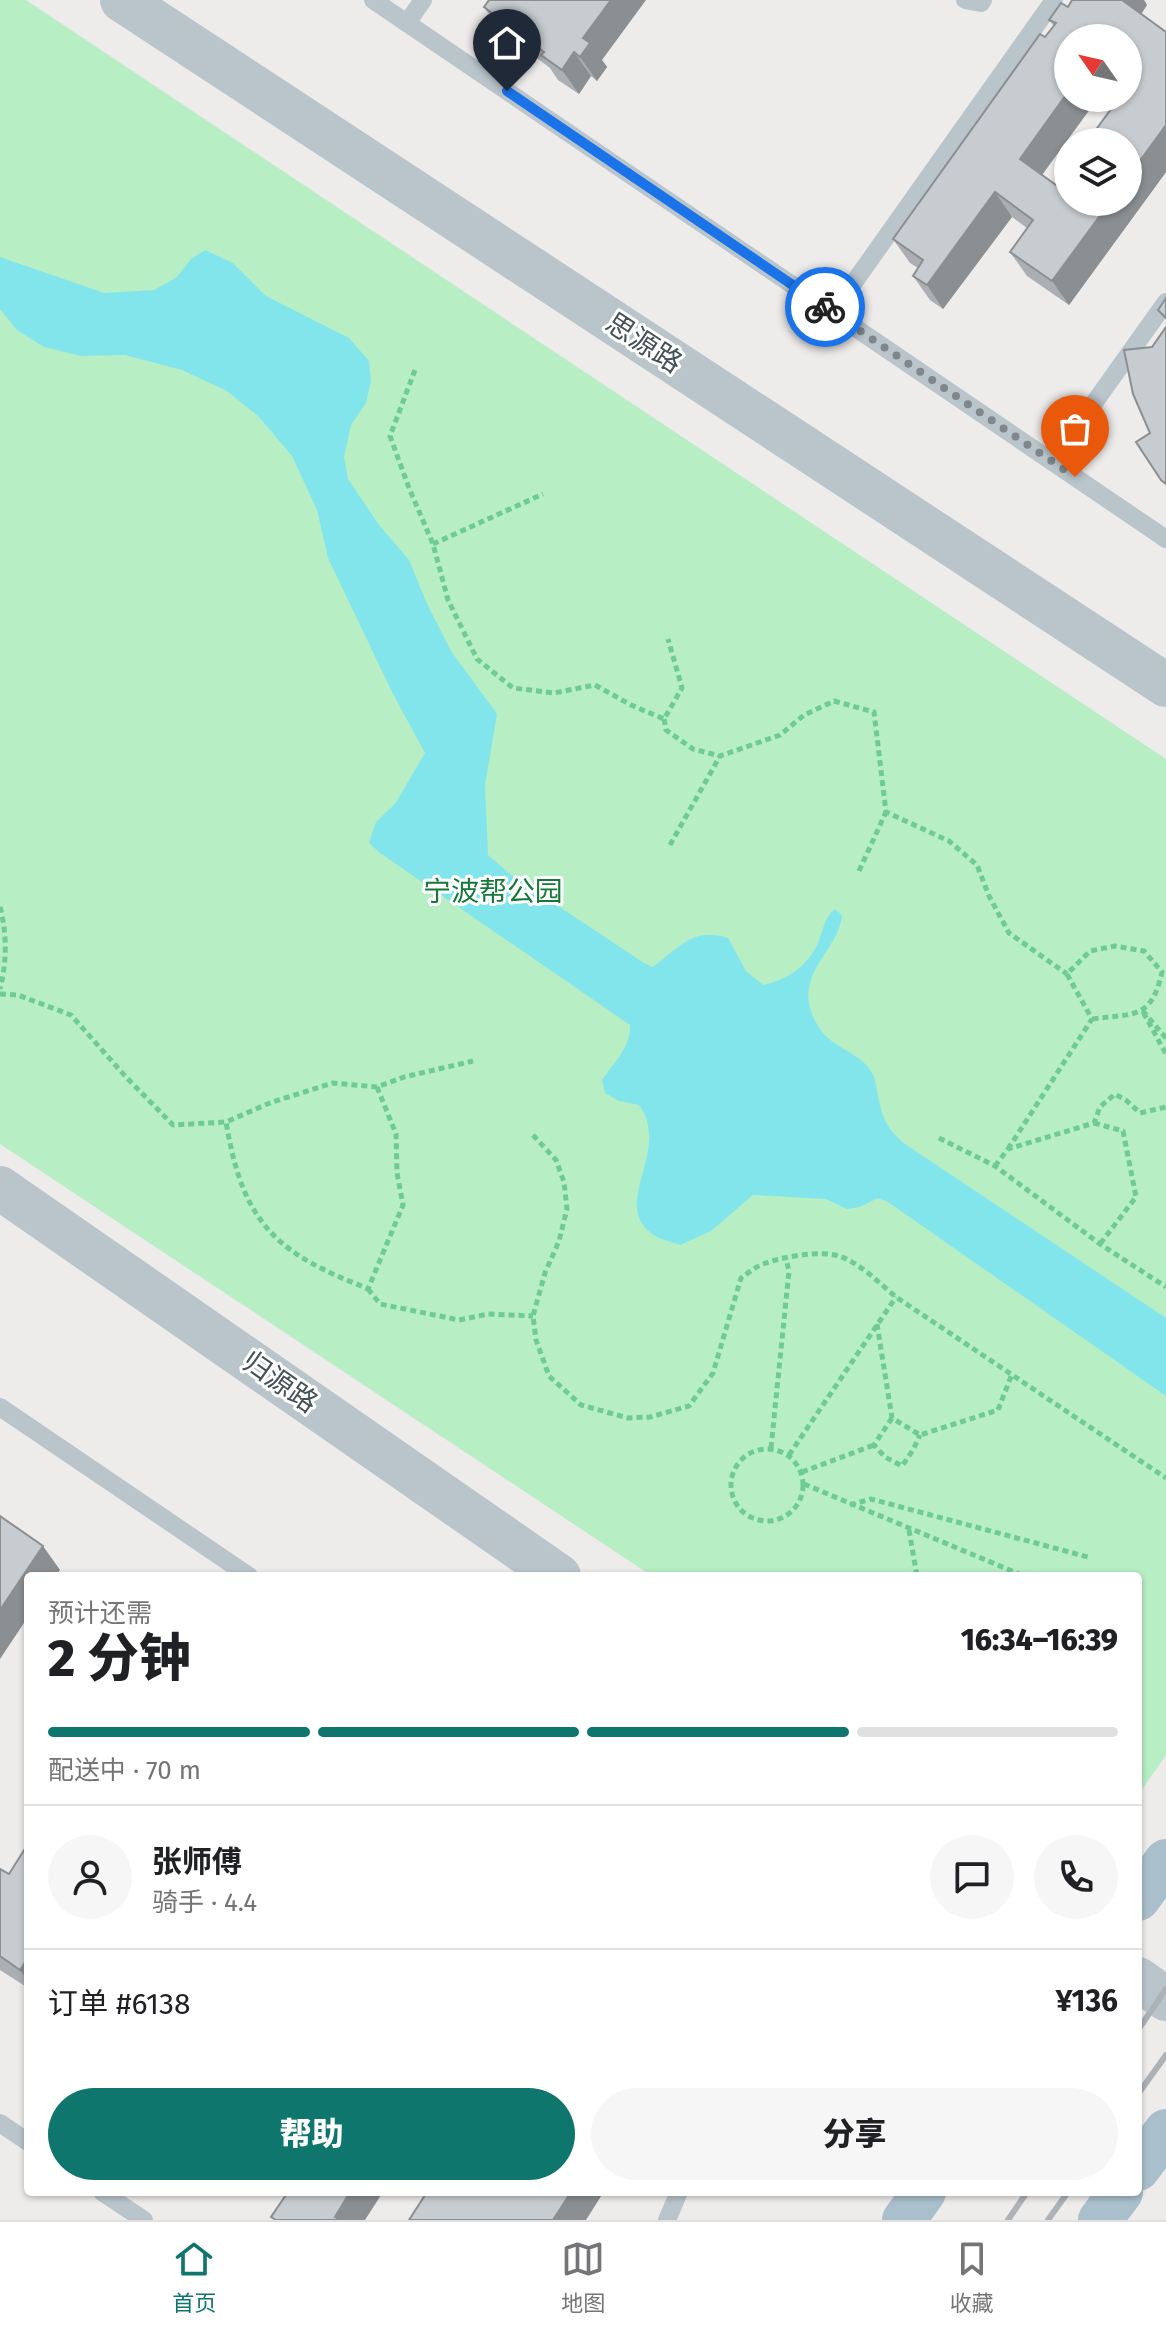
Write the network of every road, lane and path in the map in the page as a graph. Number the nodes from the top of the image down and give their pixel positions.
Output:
1 (122, 0) edge
2 (373, 0) edge
3 (423, 0) edge
4 (965, 0) edge
5 (983, 0) edge
6 (1054, 0) edge
7 (407, 23) junction
8 (1166, 302) edge
9 (833, 312) junction
10 (415, 370) dead end
11 (1052, 462) junction
12 (543, 494) dead end
13 (1166, 539) edge
14 (433, 544) junction
15 (668, 639) dead end
16 (1166, 685) edge
17 (664, 719) junction
18 (720, 756) junction
19 (886, 812) junction
20 (670, 845) dead end
21 (859, 871) dead end
22 (0, 907) edge
23 (1067, 974) junction
24 (0, 991) edge
25 (1142, 1010) junction
26 (1092, 1019) junction
27 (1166, 1038) edge
28 (1166, 1054) edge
29 (473, 1061) dead end
30 (377, 1087) junction
31 (1166, 1107) edge
32 (226, 1122) junction
33 (1094, 1123) junction
34 (533, 1135) dead end
35 (939, 1138) dead end
36 (1008, 1149) junction
37 (995, 1166) junction
38 (0, 1188) edge
39 (1100, 1244) junction
40 (786, 1259) junction
41 (1166, 1287) edge
42 (368, 1289) junction
43 (896, 1297) junction
44 (533, 1316) junction
45 (877, 1324) junction
46 (1012, 1374) junction
47 (0, 1407) edge
48 (892, 1418) junction
49 (920, 1435) junction
50 (874, 1445) junction
51 (771, 1448) junction
52 (789, 1455) junction
53 (802, 1472) junction
54 (1166, 1478) edge
55 (804, 1484) junction
56 (850, 1505) junction
57 (908, 1529) junction
58 (1088, 1557) dead end
59 (243, 1572) edge
60 (553, 1572) edge
61 (916, 1572) edge
62 (1014, 1572) edge
63 (1166, 1861) edge
64 (1142, 1894) edge
65 (1142, 1982) edge
66 (1166, 1999) edge
67 (0, 2123) edge
68 (1166, 2131) edge
69 (24, 2139) edge
70 (1142, 2164) edge
71 (108, 2196) edge
72 (677, 2196) edge
73 (921, 2196) edge
74 (1118, 2196) edge
75 (144, 2220) edge
76 (667, 2220) edge
77 (904, 2220) edge
78 (1100, 2220) edge

1 - 16 street, 思源路
2 - 7 lane
3 - 7 lane
4 - 5 lane
6 - 9 lane
7 - 9 lane
8 - 11 lane
9 - 11 lane
10 - 14 path
11 - 13 lane
12 - 14 path
14 - 17 path
15 - 17 path
17 - 18 path
18 - 19 path
18 - 20 path
19 - 21 path
19 - 23 path
22 - 24 path
23 - 25 path
23 - 26 path
24 - 32 path
25 - 26 path
25 - 27 path
25 - 28 path
26 - 36 path
29 - 30 path
30 - 32 path
30 - 42 path
31 - 33 path
32 - 42 path
33 - 36 path
33 - 39 path
34 - 44 path
35 - 37 path
36 - 37 path
37 - 39 path
38 - 60 street, 归源路
39 - 41 path
40 - 43 path
40 - 44 path
40 - 51 path
42 - 44 path
43 - 45 path
43 - 46 path
45 - 48 path
45 - 52 path
46 - 49 path
46 - 54 path
47 - 59 lane
48 - 49 path
48 - 50 path
49 - 50 path
50 - 53 path
51 - 52 path
51 - 55 path
52 - 53 path
53 - 55 path
55 - 56 path
56 - 57 path
56 - 58 path
57 - 61 path
57 - 62 path
63 - 64 main road
65 - 66 street
67 - 69 lane
68 - 70 main road
71 - 75 lane
72 - 76 lane
73 - 77 main road
74 - 78 main road

